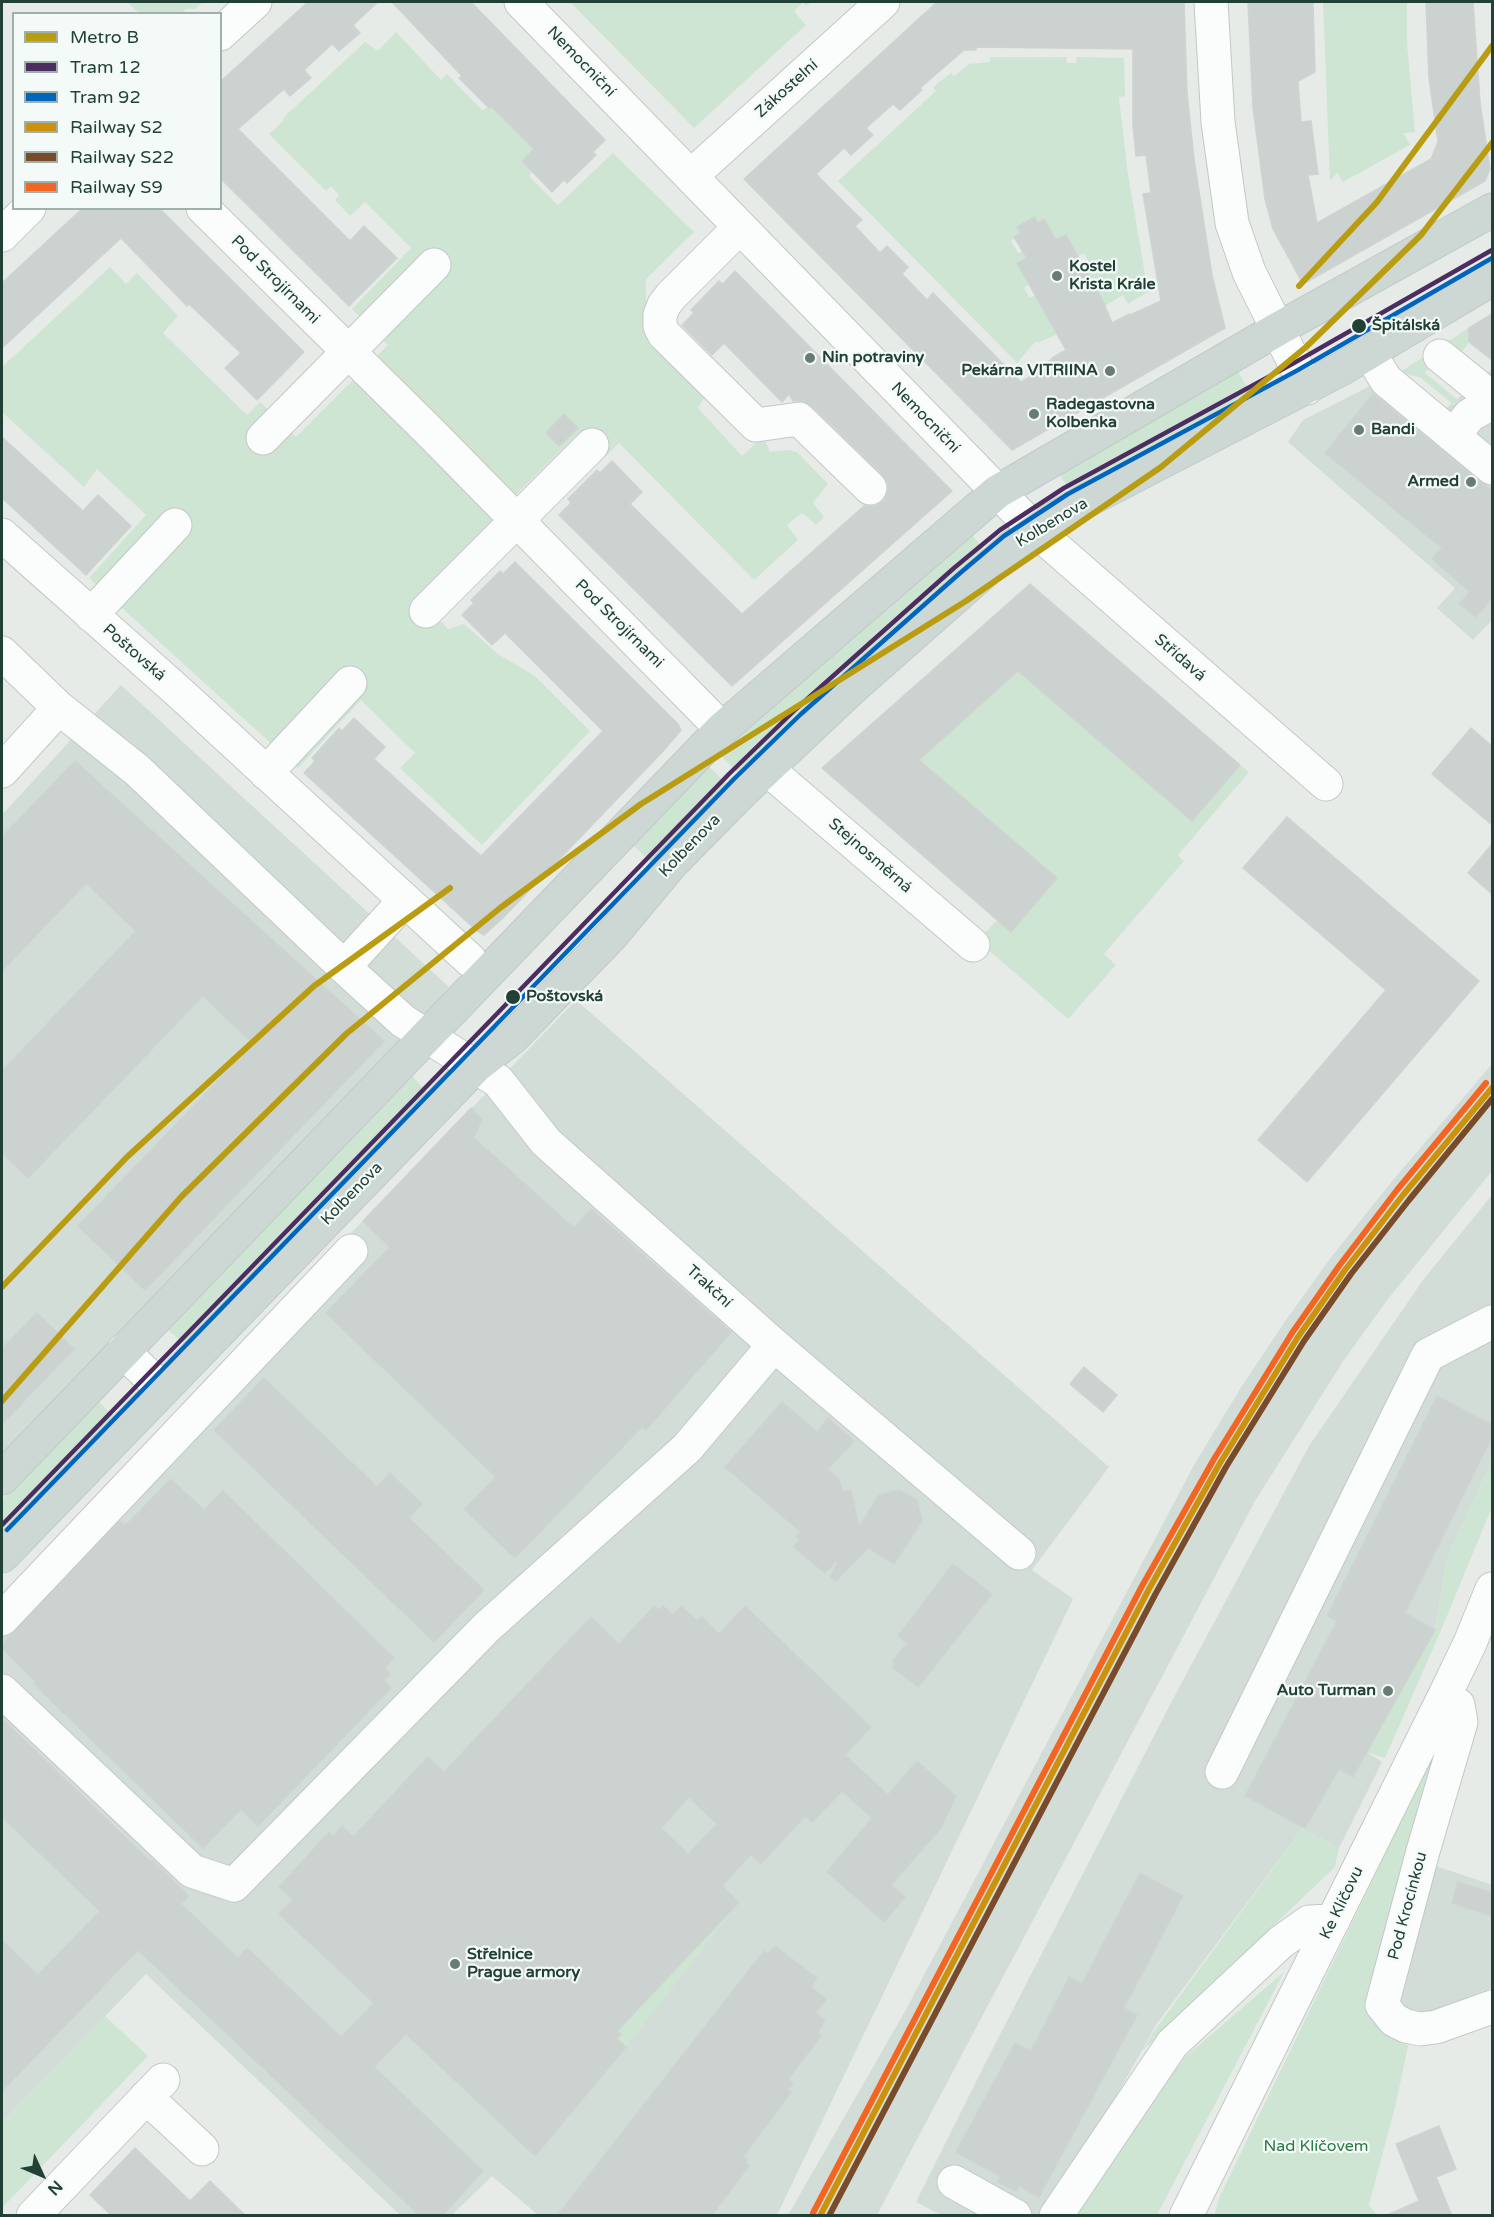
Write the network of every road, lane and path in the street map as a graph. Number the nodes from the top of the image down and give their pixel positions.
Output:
1 (255, 2) edge
2 (521, 2) edge
3 (883, 2) edge
4 (1211, 2) edge
5 (222, 32) edge
6 (691, 176) junction
7 (27, 210) edge
8 (205, 210) edge
9 (1492, 210) edge
10 (739, 228) junction
11 (2, 236) edge
12 (434, 265) dead end
13 (1492, 279) edge
14 (1278, 329) junction
15 (348, 351) junction
16 (1369, 352) junction
17 (1440, 356) dead end
18 (1307, 388) junction
19 (1492, 398) edge
20 (1492, 403) edge
21 (1454, 436) junction
22 (263, 438) dead end
23 (592, 445) dead end
24 (1492, 468) edge
25 (870, 488) dead end
26 (997, 492) junction
27 (517, 520) junction
28 (175, 525) dead end
29 (1035, 530) junction
30 (2, 535) edge
31 (426, 611) dead end
32 (91, 615) junction
33 (2, 653) edge
34 (350, 683) dead end
35 (59, 708) junction
36 (722, 729) junction
37 (766, 768) junction
38 (2, 771) edge
39 (266, 773) junction
40 (1326, 784) dead end
41 (405, 900) junction
42 (973, 945) dead end
43 (470, 960) dead end
44 (344, 967) junction
45 (414, 1029) junction
46 (476, 1066) junction
47 (351, 1251) dead end
48 (1492, 1322) edge
49 (774, 1345) junction
50 (123, 1351) junction
51 (162, 1389) junction
52 (2, 1478) edge
53 (1019, 1553) dead end
54 (2, 1556) edge
55 (1492, 1589) edge
56 (2, 1619) edge
57 (2, 1691) edge
58 (1444, 1697) junction
59 (1222, 1772) dead end
60 (1333, 1921) junction
61 (1492, 2007) edge
62 (202, 2149) dead end
63 (954, 2182) dead end
64 (35, 2215) edge
65 (1015, 2216) edge
66 (1056, 2216) edge
67 (1186, 2216) edge

1 - 5 street
2 - 6 street, Nemocniční
3 - 6 street, Zákostelní
4 - 14 street
6 - 10 street, Nemocniční
7 - 11 street
8 - 15 street, Pod Strojírnami
9 - 14 main road
10 - 25 street
10 - 26 street, Nemocniční
12 - 15 street
13 - 16 main road, Kolbenova
14 - 18 street
14 - 26 main road
15 - 22 street
15 - 27 street, Pod Strojírnami
16 - 18 main road, Kolbenova
16 - 21 street
17 - 19 street
18 - 29 main road, Kolbenova
20 - 21 street
21 - 24 street
23 - 27 street
26 - 29 street, Nemocniční
26 - 36 main road
27 - 31 street
27 - 36 street, Pod Strojírnami
28 - 32 street
29 - 37 main road, Kolbenova
29 - 40 street, Střídavá
30 - 32 street, Poštovská
32 - 39 street, Poštovská
33 - 35 street, Trakční
34 - 39 street
35 - 38 street
35 - 44 street, Trakční
36 - 45 main road
37 - 42 street, Stejnosměrná
37 - 46 main road, Kolbenova
39 - 41 street, Poštovská
41 - 43 street, Poštovská
41 - 44 street
44 - 45 street, Trakční
45 - 46 street, Trakční
45 - 50 main road
46 - 49 street, Trakční
46 - 51 main road, Kolbenova
47 - 56 street
48 - 59 street
49 - 53 street, Trakční
49 - 57 street
50 - 51 street
50 - 52 main road
51 - 54 main road, Kolbenova
55 - 58 street, Ke Klíčovu
58 - 60 street, Ke Klíčovu
58 - 61 street, Pod Krocínkou
60 - 66 street
60 - 67 street, Ke Klíčovu
62 - 64 street
63 - 65 street

